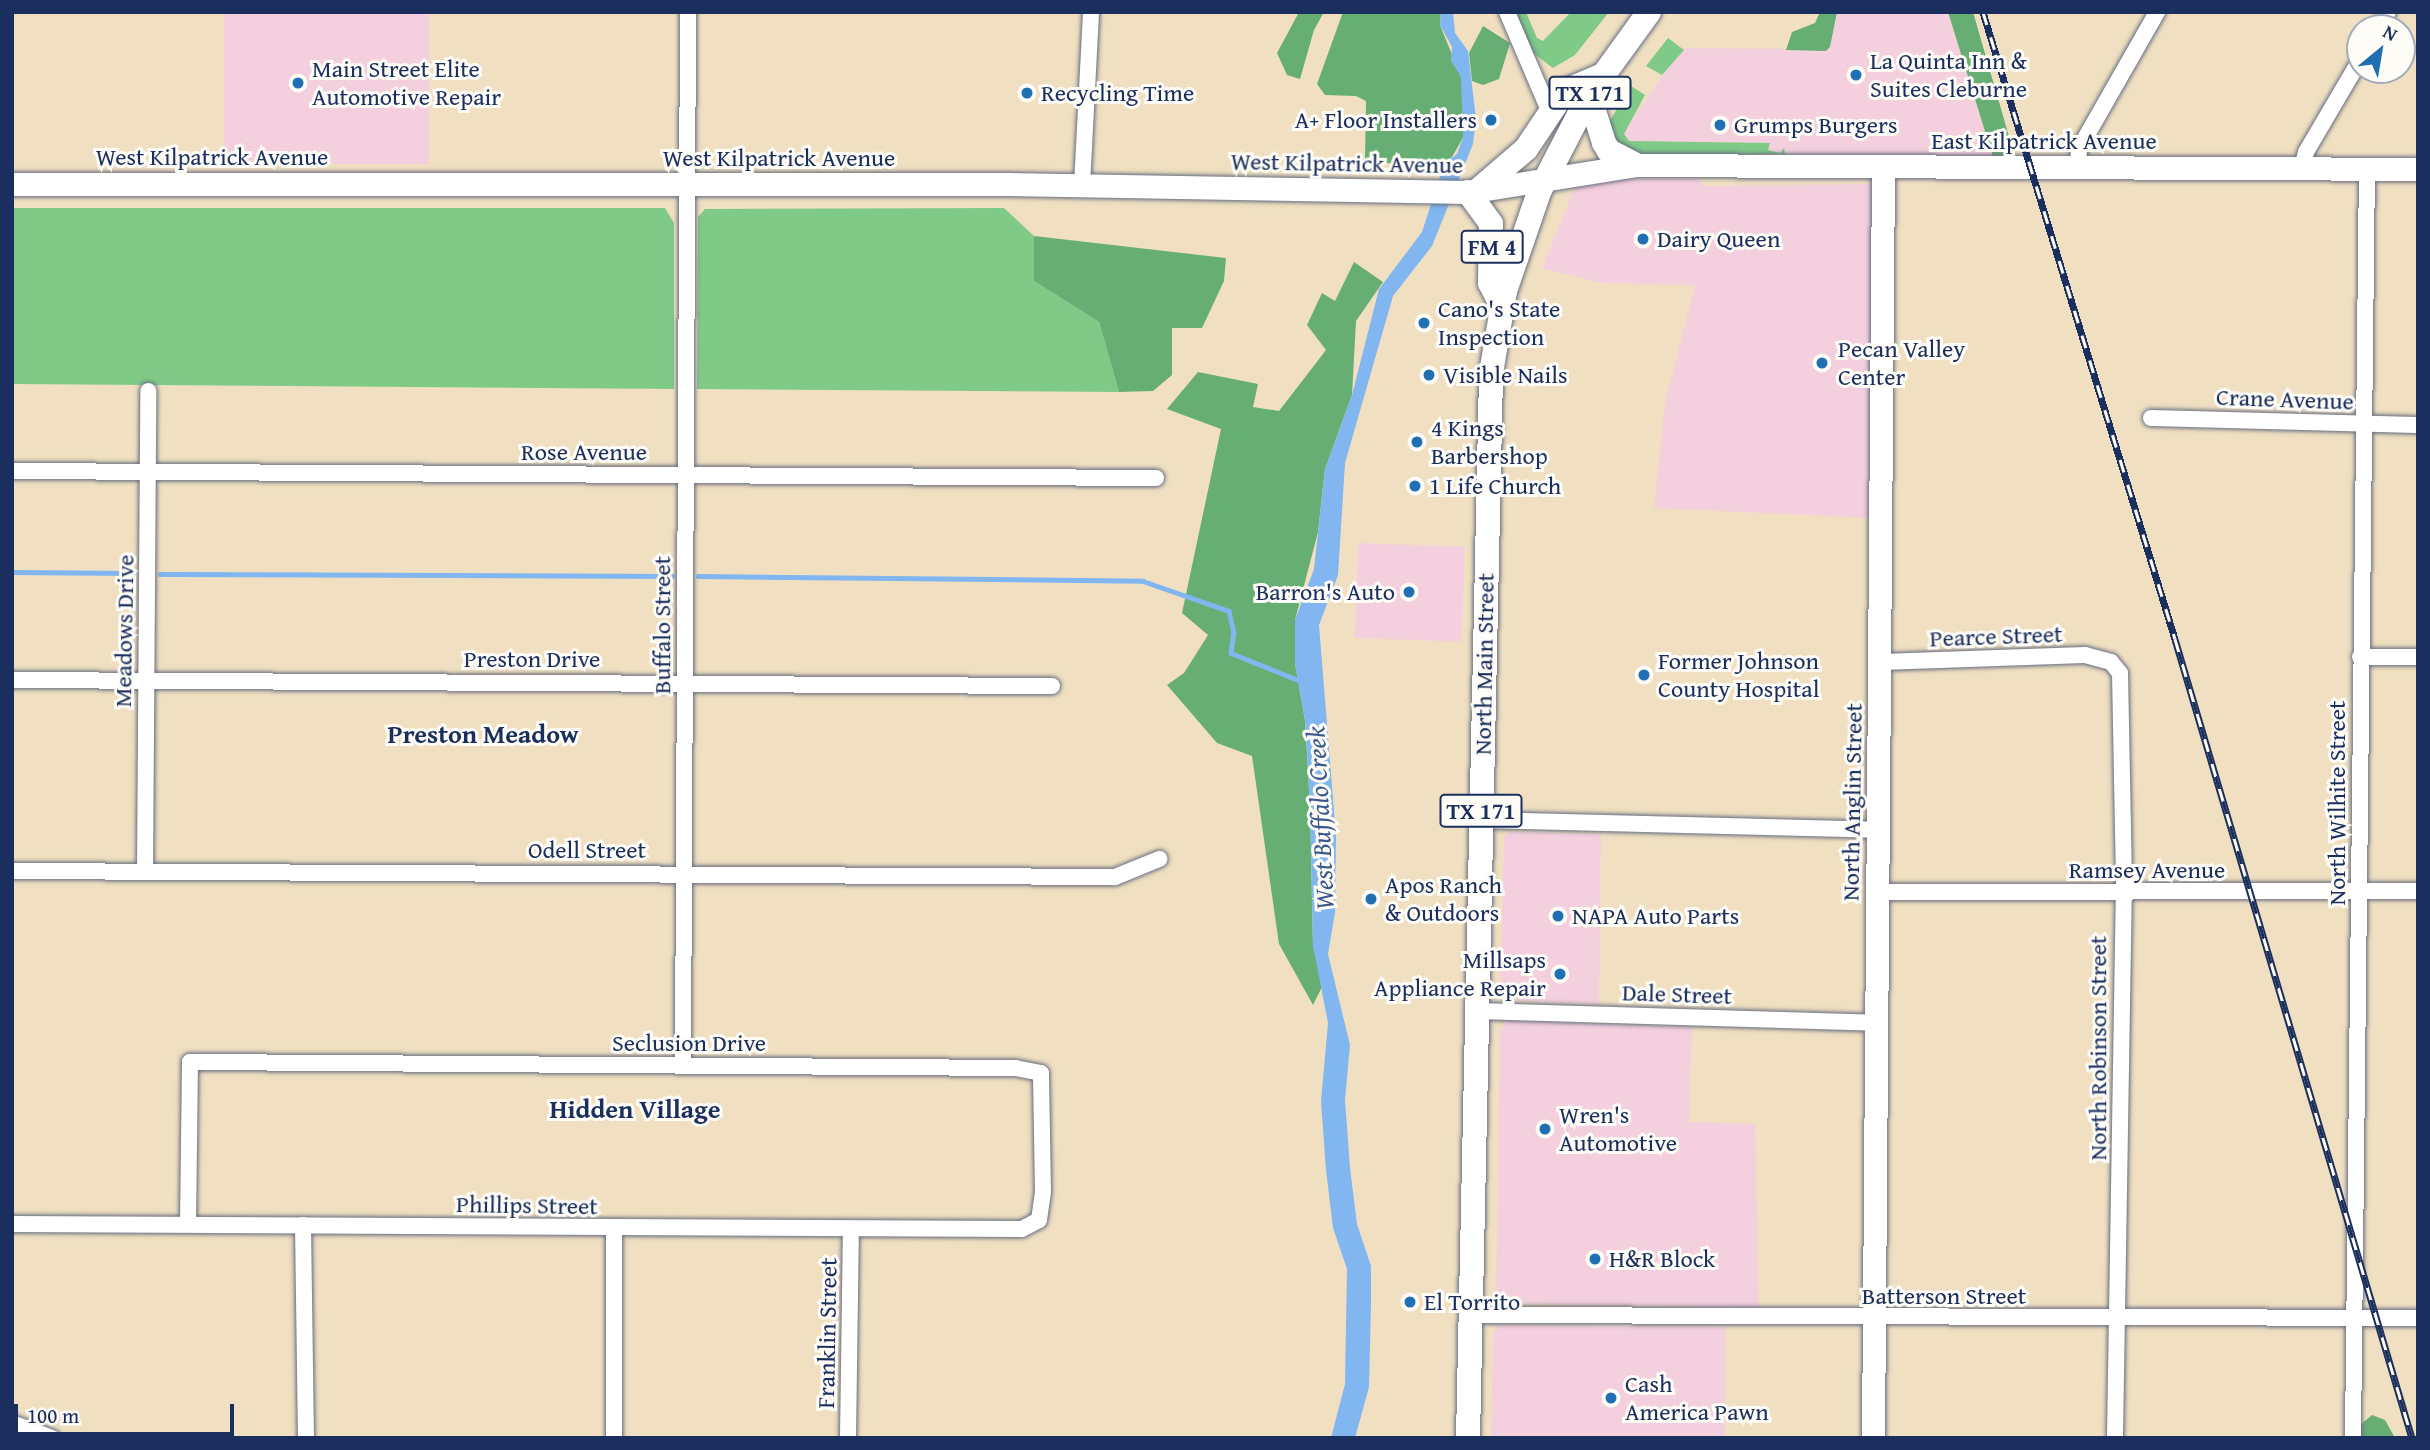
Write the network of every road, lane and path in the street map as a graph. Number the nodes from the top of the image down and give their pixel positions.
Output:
1 (688, 12) edge
2 (1091, 12) edge
3 (1507, 12) edge
4 (1649, 12) edge
5 (2157, 12) edge
6 (2346, 84) edge
7 (1596, 85) junction
8 (1550, 113) junction
9 (1637, 166) junction
10 (1883, 166) junction
11 (2078, 168) junction
12 (2367, 169) junction
13 (2418, 169) edge
14 (2301, 170) junction
15 (1545, 181) junction
16 (12, 184) edge
17 (687, 185) junction
18 (1082, 185) junction
19 (1472, 192) junction
20 (1502, 307) junction
21 (148, 391) dead end
22 (2151, 418) dead end
23 (2365, 425) junction
24 (2418, 425) edge
25 (12, 471) edge
26 (148, 472) junction
27 (686, 475) junction
28 (1156, 478) dead end
29 (2360, 657) junction
30 (2418, 657) edge
31 (1881, 662) junction
32 (2111, 662) joint
33 (12, 680) edge
34 (147, 681) junction
35 (684, 682) junction
36 (1052, 686) dead end
37 (1481, 820) junction
38 (1879, 830) junction
39 (1159, 859) dead end
40 (12, 871) edge
41 (145, 872) junction
42 (682, 873) junction
43 (2359, 890) junction
44 (2418, 891) edge
45 (1877, 892) junction
46 (2123, 894) junction
47 (1477, 1011) junction
48 (1875, 1023) junction
49 (683, 1066) junction
50 (1039, 1220) joint
51 (12, 1224) edge
52 (188, 1224) junction
53 (303, 1225) junction
54 (614, 1229) junction
55 (851, 1229) junction
56 (1471, 1315) junction
57 (2118, 1318) junction
58 (2418, 1318) edge
59 (1873, 1319) junction
60 (2354, 1320) junction
61 (12, 1423) edge
62 (52, 1438) edge
63 (306, 1438) edge
64 (614, 1438) edge
65 (848, 1438) edge
66 (1468, 1438) edge
67 (1873, 1438) edge
68 (2115, 1438) edge
69 (2353, 1438) edge

1 - 17 street, Buffalo Street
2 - 18 street
3 - 8 street
4 - 7 main road, North Main Street / TX 171
5 - 11 street
6 - 14 street
7 - 8 main road
7 - 9 main road
7 - 15 main road, North Main Street / TX 171
8 - 19 main road
9 - 10 street, East Kilpatrick Avenue
9 - 15 street, East Kilpatrick Avenue
10 - 11 street, East Kilpatrick Avenue
10 - 31 street, North Anglin Street
11 - 14 street, East Kilpatrick Avenue
12 - 13 street, East Kilpatrick Avenue
12 - 14 street, East Kilpatrick Avenue
12 - 23 street, North Wilhite Street
15 - 19 street, West Kilpatrick Avenue / FM 4
15 - 20 main road, North Main Street / TX 171
16 - 17 street, West Kilpatrick Avenue / FM 4
17 - 18 street, West Kilpatrick Avenue / FM 4
17 - 27 street, Buffalo Street
18 - 19 street, West Kilpatrick Avenue / FM 4
19 - 20 main road, FM 4
20 - 37 main road, North Main Street / TX 171
21 - 26 street, Meadows Drive
22 - 23 street, Crane Avenue
23 - 24 street, Crane Avenue
23 - 29 street, North Wilhite Street
25 - 26 street, Rose Avenue
26 - 27 street, Rose Avenue
26 - 34 street, Meadows Drive
27 - 28 street, Rose Avenue
27 - 35 street, Buffalo Street
29 - 30 street
29 - 43 street, North Wilhite Street
31 - 32 street, Pearce Street
31 - 38 street, North Anglin Street
32 - 46 street, North Robinson Street
33 - 34 street, Preston Drive
34 - 35 street, Preston Drive
34 - 41 street, Meadows Drive
35 - 36 street, Preston Drive
35 - 42 street, Buffalo Street
37 - 38 street
37 - 47 main road, North Main Street / TX 171
38 - 45 street, North Anglin Street
39 - 42 street, Odell Street
40 - 41 street, Odell Street
41 - 42 street, Odell Street
42 - 49 street, Buffalo Street
43 - 44 street, Ramsey Avenue
43 - 46 street, Ramsey Avenue
43 - 60 street, North Wilhite Street
45 - 46 street, Ramsey Avenue
45 - 48 street, North Anglin Street
46 - 57 street, North Robinson Street
47 - 48 street, Dale Street
47 - 56 main road, North Main Street / TX 171
48 - 59 street, North Anglin Street
49 - 50 street, Seclusion Drive
49 - 52 street, Seclusion Drive
50 - 55 street, Phillips Street
51 - 52 street, Phillips Street
52 - 53 street, Phillips Street
53 - 54 street, Phillips Street
53 - 63 street
54 - 55 street, Phillips Street
54 - 64 street
55 - 65 street, Franklin Street
56 - 59 street, Batterson Street
56 - 66 main road, North Main Street / TX 171
57 - 59 street, Batterson Street
57 - 60 street, Batterson Street
57 - 68 street, North Robinson Street
58 - 60 street, Batterson Street
59 - 67 street, North Anglin Street
60 - 69 street, North Wilhite Street
61 - 62 street

